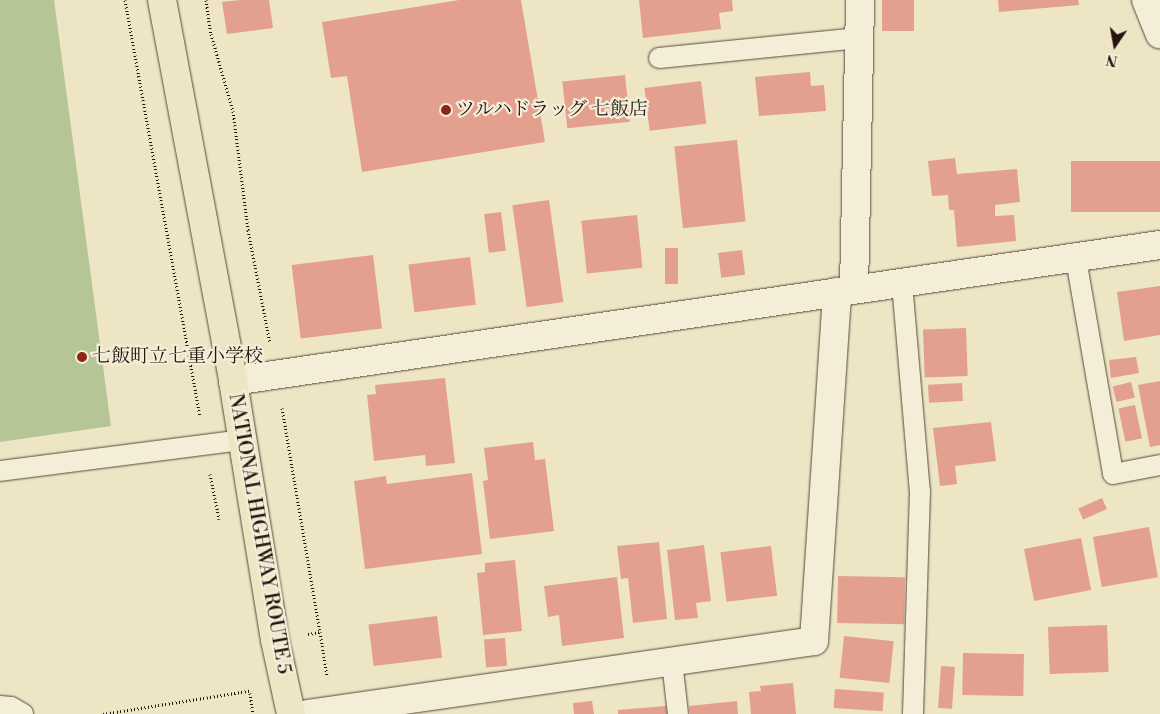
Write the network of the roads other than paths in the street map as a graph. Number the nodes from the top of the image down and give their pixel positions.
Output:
1 (162, 0) edge
2 (860, 0) edge
3 (1146, 0) edge
4 (1160, 32) edge
5 (859, 38) junction
6 (659, 58) dead end
7 (1160, 245) edge
8 (1076, 259) junction
9 (902, 283) junction
10 (846, 290) junction
11 (233, 381) junction
12 (243, 440) junction
13 (1160, 465) edge
14 (0, 471) edge
15 (672, 662) junction
16 (0, 706) edge
17 (320, 712) edge
18 (23, 714) edge
19 (291, 714) edge
20 (678, 714) edge
21 (913, 714) edge

1 - 11 highway, NATIONAL HIGHWAY ROUTE 5
2 - 5 street
3 - 4 street
5 - 6 lane
5 - 10 street
7 - 8 street
8 - 9 street
8 - 13 lane
9 - 10 street
9 - 21 lane
10 - 11 street
10 - 15 street
11 - 12 highway, NATIONAL HIGHWAY ROUTE 5
12 - 14 lane
12 - 19 highway, NATIONAL HIGHWAY ROUTE 5
15 - 17 street
15 - 20 lane
16 - 18 lane

